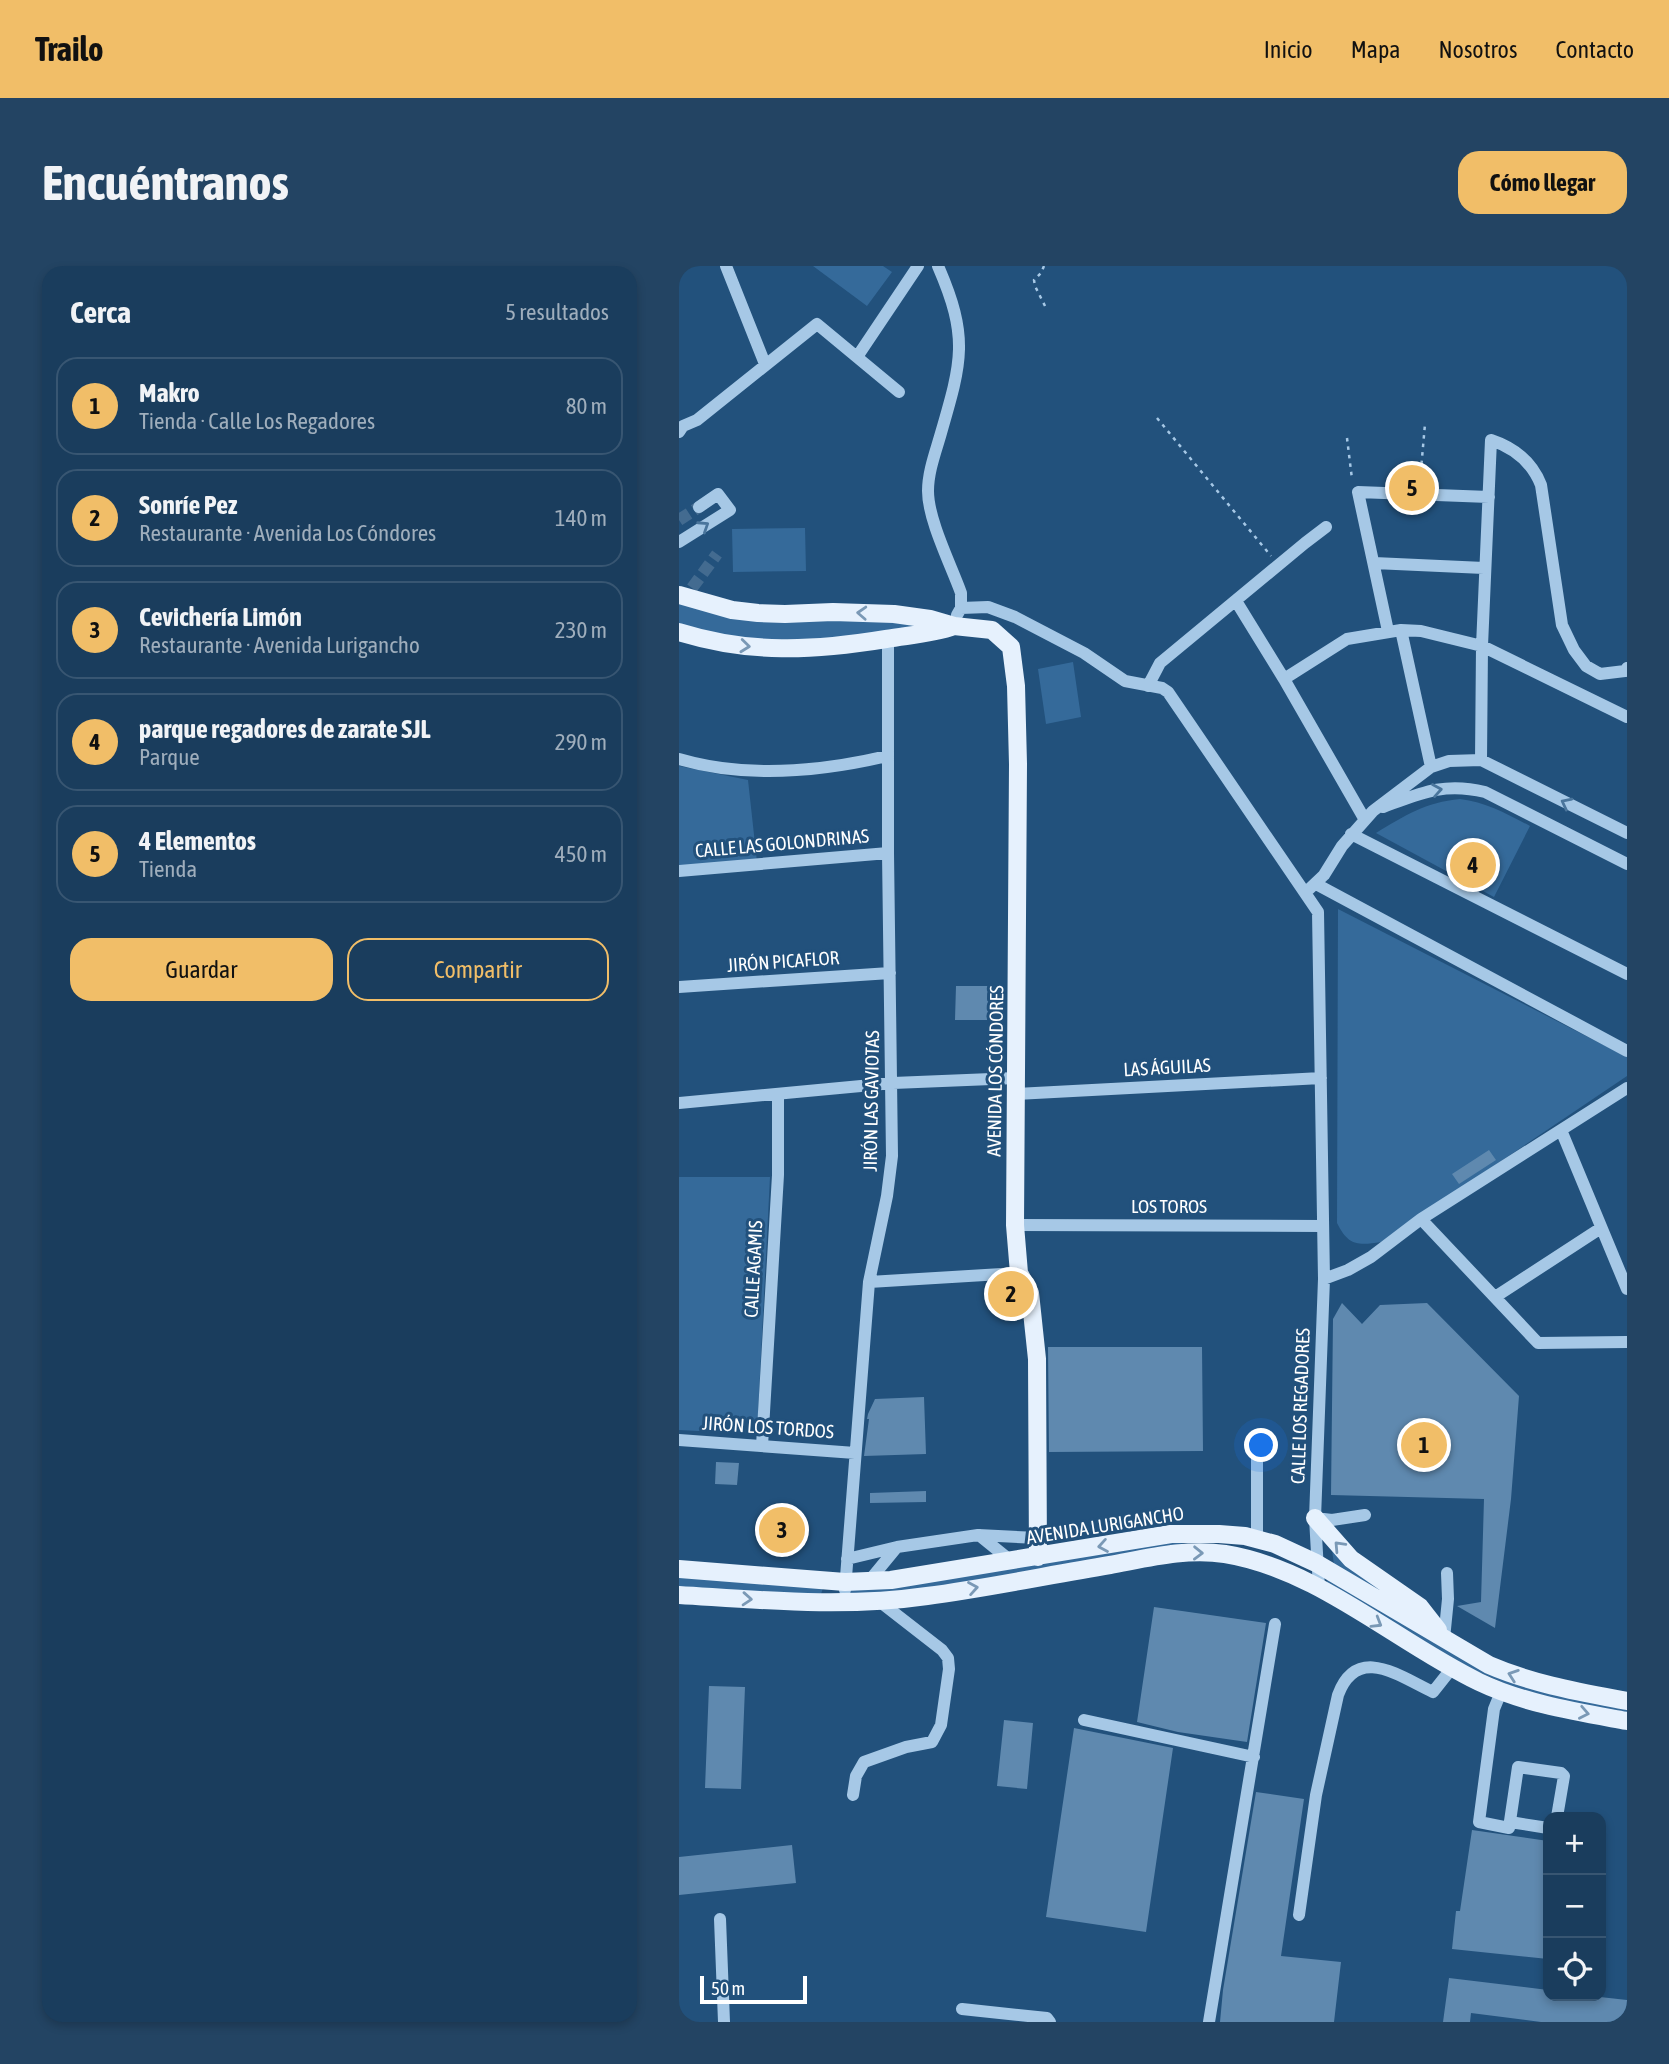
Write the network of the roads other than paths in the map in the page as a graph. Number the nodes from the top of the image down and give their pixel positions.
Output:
1 (726, 266) edge
2 (918, 266) edge
3 (937, 266) edge
4 (857, 357) junction
5 (765, 364) junction
6 (899, 391) dead end
7 (680, 427) edge
8 (1489, 497) junction
9 (699, 507) tunnel mouth
10 (1327, 527) dead end
11 (679, 542) edge
12 (1374, 563) junction
13 (1485, 568) junction
14 (685, 593) edge
15 (1236, 601) junction
16 (961, 608) junction
17 (954, 625) junction
18 (1395, 631) junction
19 (679, 632) edge
20 (888, 639) junction
21 (1482, 646) junction
22 (1627, 668) edge
23 (1284, 679) junction
24 (1148, 686) junction
25 (1627, 717) edge
26 (887, 756) junction
27 (679, 759) edge
28 (1481, 760) junction
29 (1431, 767) junction
30 (1369, 815) junction
31 (1351, 834) junction
32 (1627, 834) edge
33 (888, 853) junction
34 (1627, 864) edge
35 (679, 871) edge
36 (1316, 884) junction
37 (1305, 892) junction
38 (890, 973) junction
39 (1627, 974) edge
40 (679, 988) edge
41 (1627, 1051) edge
42 (1321, 1078) junction
43 (893, 1083) junction
44 (1016, 1086) junction
45 (1627, 1088) edge
46 (778, 1094) junction
47 (679, 1103) edge
48 (1560, 1130) junction
49 (1421, 1219) junction
50 (1015, 1225) junction
51 (1323, 1226) junction
52 (1601, 1228) junction
53 (1019, 1273) junction
54 (1324, 1279) junction
55 (869, 1282) junction
56 (1627, 1289) edge
57 (1495, 1297) junction
58 (1627, 1342) edge
59 (679, 1440) edge
60 (762, 1446) junction
61 (1257, 1447) dead end
62 (855, 1453) junction
63 (1365, 1515) dead end
64 (1315, 1518) junction
65 (978, 1535) junction
66 (1038, 1538) junction
67 (1257, 1539) junction
68 (897, 1546) junction
69 (1038, 1557) junction
70 (847, 1559) junction
71 (1011, 1561) junction
72 (1316, 1563) junction
73 (679, 1569) edge
74 (1447, 1573) dead end
75 (869, 1581) junction
76 (845, 1582) junction
77 (1319, 1588) junction
78 (679, 1595) edge
79 (879, 1601) junction
80 (844, 1604) junction
81 (1275, 1625) dead end
82 (1444, 1639) junction
83 (1452, 1668) junction
84 (1501, 1692) junction
85 (1627, 1701) edge
86 (1084, 1720) dead end
87 (1627, 1721) edge
88 (1254, 1757) junction
89 (853, 1795) dead end
90 (1558, 1812) edge
91 (1510, 1822) junction
92 (1543, 1827) edge
93 (1299, 1915) dead end
94 (720, 1919) dead end
95 (962, 2009) dead end
96 (724, 2022) edge
97 (1050, 2022) edge
98 (1209, 2022) edge

1 - 5 street
2 - 4 street
3 - 16 street
4 - 5 street
4 - 6 street
5 - 7 street
8 - 12 street
8 - 13 street
8 - 22 street
11 -> 9 street
10 - 15 street
12 - 13 street
12 - 18 street
13 - 21 street
17 -> 14 main road, AVENIDA LOS CÓNDORES
15 - 23 street
15 - 24 street
16 - 17 street
16 - 24 street, CALLE LOS REGADORES
17 - 20 main road
17 - 44 main road, AVENIDA LOS CÓNDORES
18 - 21 street
18 - 23 street
18 - 29 street
19 -> 20 main road
20 - 26 street, JIRÓN LAS GAVIOTAS
21 - 25 street
21 - 28 street
23 - 30 street
24 - 37 street, CALLE LOS REGADORES
26 - 27 street
26 - 33 street, JIRÓN LAS GAVIOTAS
28 - 29 street
32 -> 28 street
29 - 30 street
30 - 31 street
30 -> 34 street
31 - 36 street
31 - 39 street
33 - 35 street, CALLE LAS GOLONDRINAS
33 - 38 street, JIRÓN LAS GAVIOTAS
36 - 37 street
36 - 41 street
37 - 42 street, CALLE LOS REGADORES
38 - 40 street, JIRÓN PICAFLOR
38 - 43 street, JIRÓN LAS GAVIOTAS
42 - 44 street, LAS ÁGUILAS
42 - 51 street, CALLE LOS REGADORES
43 - 44 street, LAS ÁGUILAS
43 - 46 street, LAS ÁGUILAS
43 - 55 street, JIRÓN LAS GAVIOTAS
44 - 50 main road, AVENIDA LOS CÓNDORES
45 - 48 street
46 - 47 street, LAS ÁGUILAS
46 - 60 street, CALLE AGAMIS
48 - 49 street
48 - 52 street
49 - 54 street
49 - 57 street
50 - 51 street, LOS TOROS
50 - 53 main road, AVENIDA LOS CÓNDORES
51 - 54 street, CALLE LOS REGADORES
52 - 56 street
52 - 57 street
53 - 55 street
53 - 66 main road, AVENIDA LOS CÓNDORES
54 - 64 street, CALLE LOS REGADORES
55 - 62 street, JIRÓN LAS GAVIOTAS
57 - 58 street
59 - 60 street, JIRÓN LOS TORDOS
60 - 62 street, JIRÓN LOS TORDOS
61 - 67 street
62 - 70 street, JIRÓN LAS GAVIOTAS
63 - 64 street
64 - 72 street, CALLE LOS REGADORES
82 -> 64 main road
65 - 66 street
65 - 68 street
65 - 71 street
66 - 69 main road, AVENIDA LOS CÓNDORES
67 -> 69 main road, AVENIDA LURIGANCHO
67 - 72 main road, AVENIDA LURIGANCHO
68 - 70 street
68 - 75 street
69 - 71 main road, AVENIDA LURIGANCHO
70 - 76 street, JIRÓN LAS GAVIOTAS
71 - 75 main road, AVENIDA LURIGANCHO
72 - 77 street, CALLE LOS REGADORES
72 - 82 main road, AVENIDA LURIGANCHO
73 - 76 main road, AVENIDA LURIGANCHO
74 - 82 street
75 - 76 main road, AVENIDA LURIGANCHO
76 - 80 street, JIRÓN LAS GAVIOTAS
79 -> 77 main road, AVENIDA LURIGANCHO
77 -> 83 main road, AVENIDA LURIGANCHO
78 -> 80 main road, AVENIDA LURIGANCHO
79 - 80 main road, AVENIDA LURIGANCHO
79 - 89 street
81 - 88 street
85 -> 82 main road, AVENIDA LURIGANCHO
83 - 84 main road, AVENIDA LURIGANCHO
83 - 93 street
84 -> 87 main road, AVENIDA LURIGANCHO
84 - 91 street
86 - 88 street
88 - 98 street
90 - 91 street
91 - 92 street
94 - 96 street
95 - 97 street

